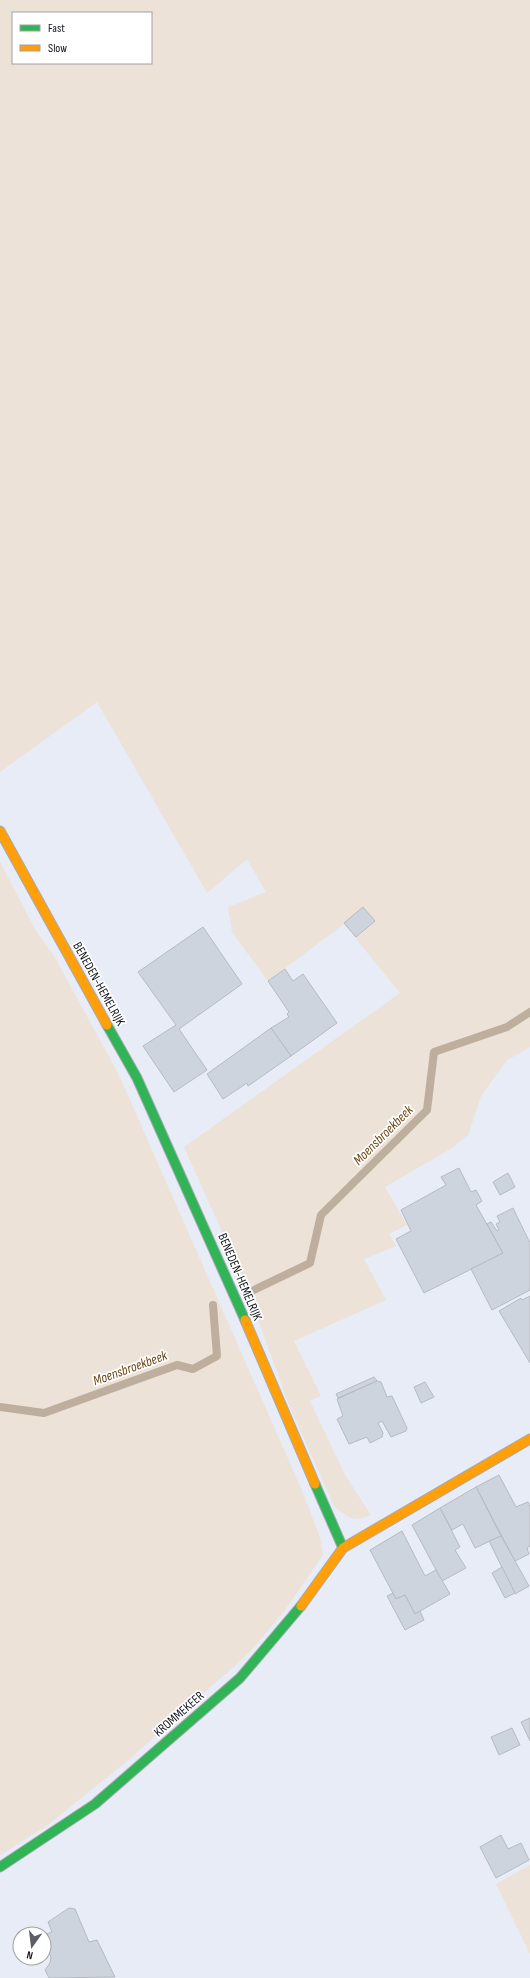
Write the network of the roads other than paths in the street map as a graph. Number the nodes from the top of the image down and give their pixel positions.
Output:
1 (0, 831) edge
2 (530, 1438) edge
3 (343, 1548) junction
4 (0, 1867) edge

1 - 3 street, BENEDEN-HEMELRIJK
2 - 3 street
3 - 4 street, KROMMEKEER

